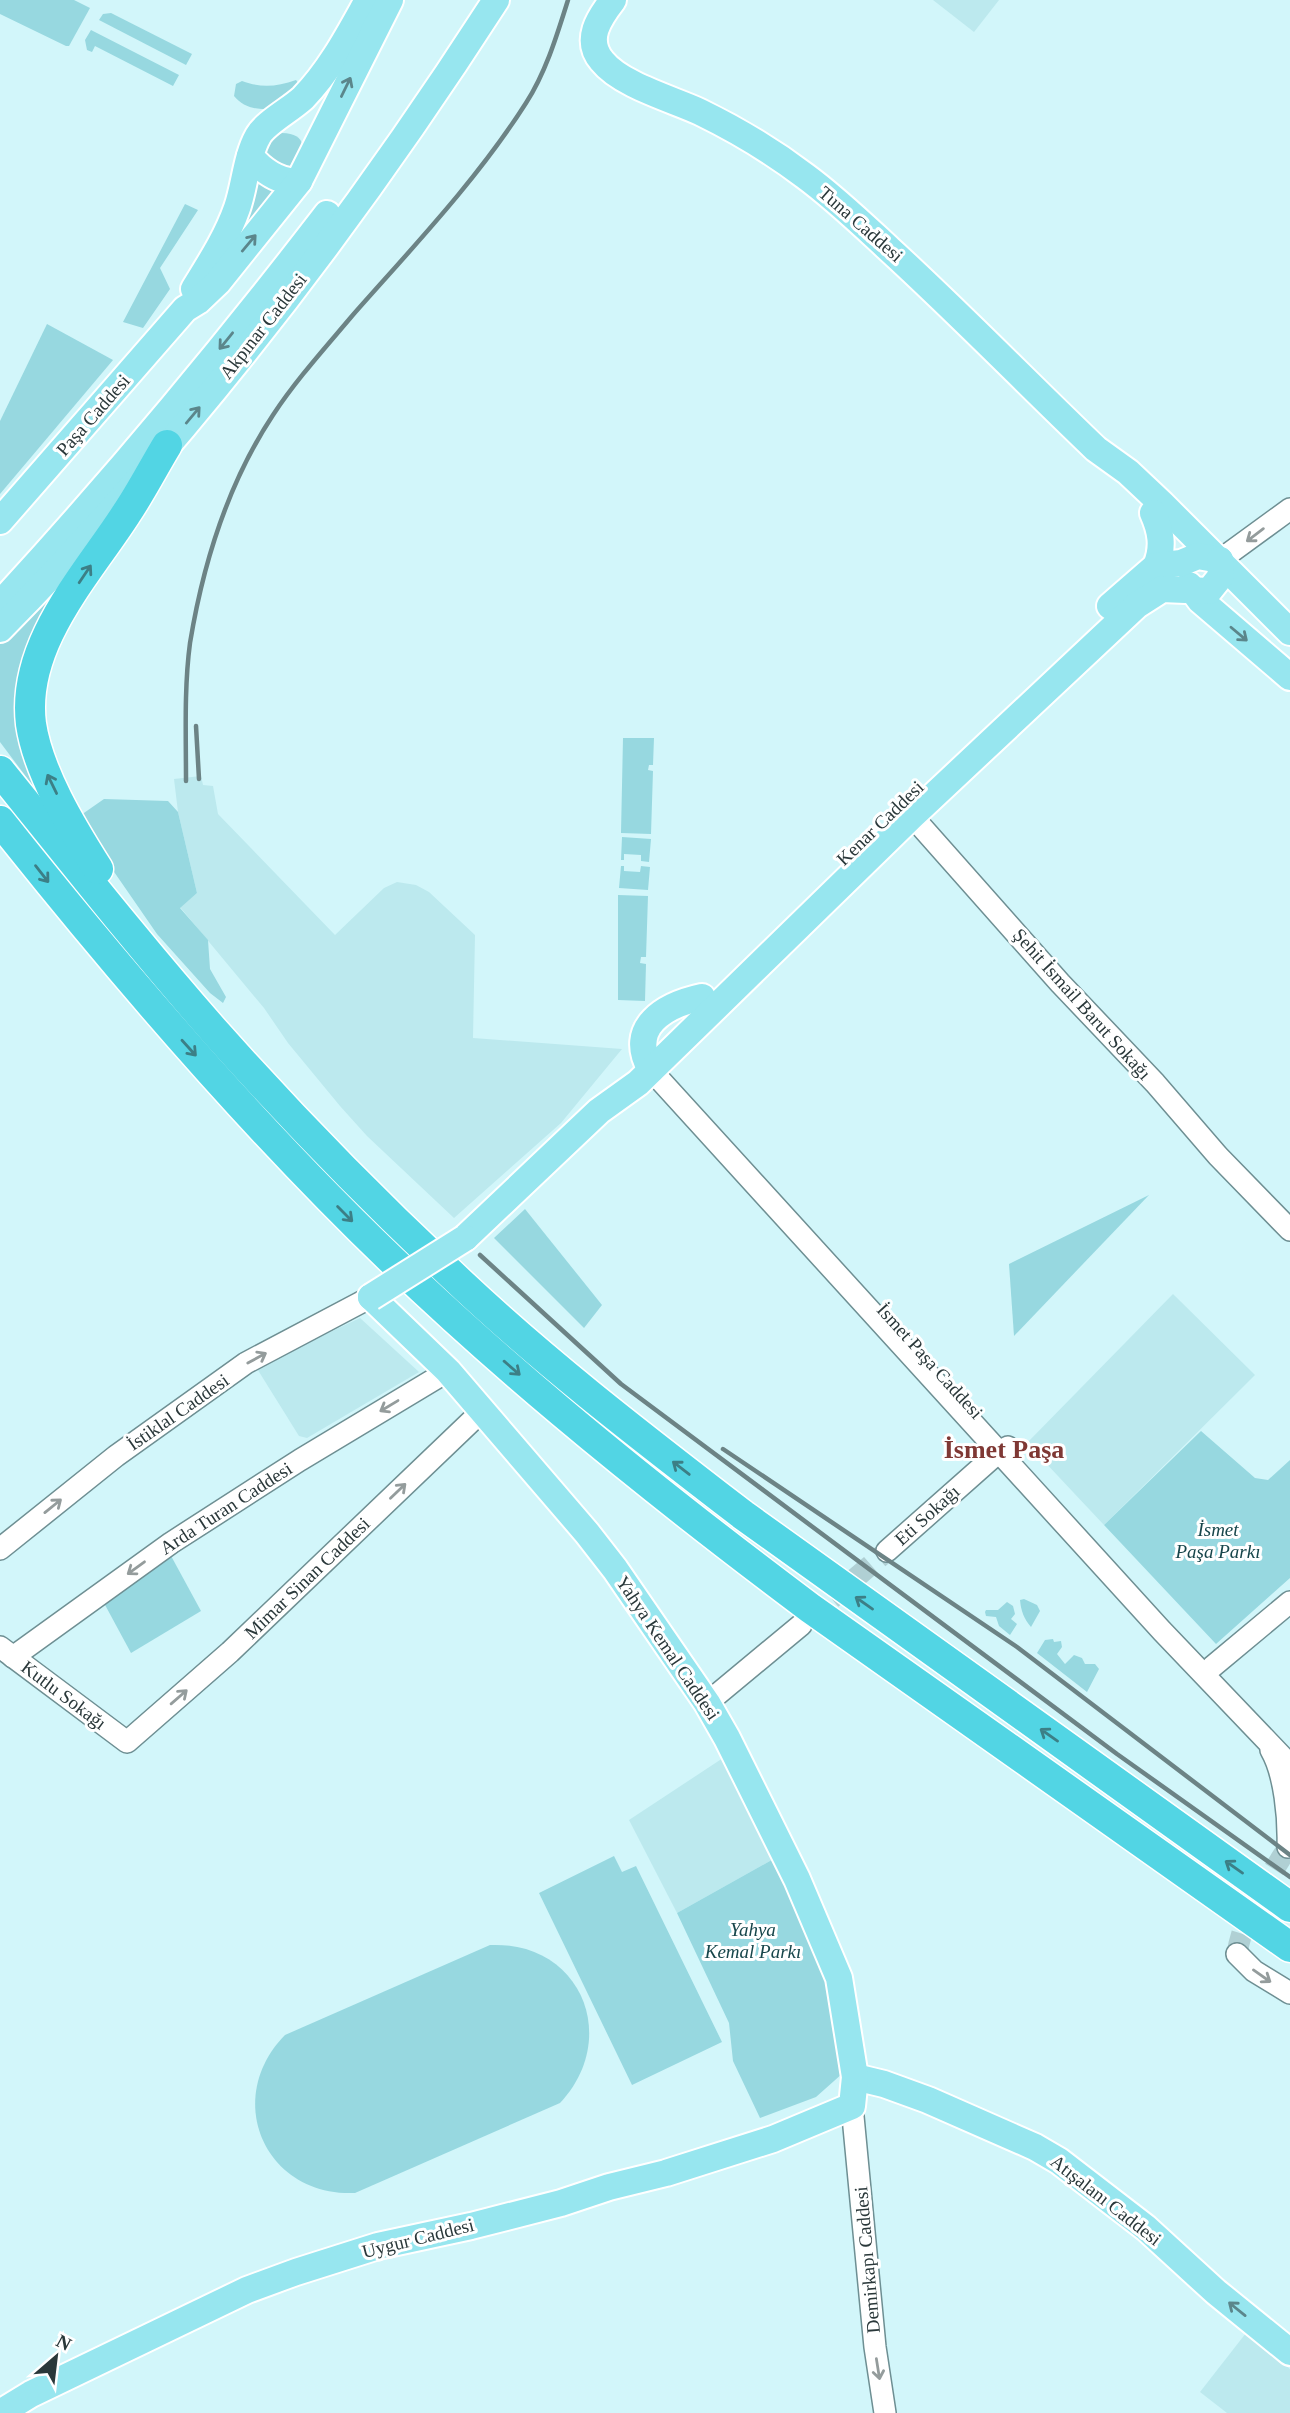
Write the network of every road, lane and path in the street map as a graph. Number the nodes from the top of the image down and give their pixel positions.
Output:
1 (368, 0) edge
2 (390, 0) edge
3 (476, 0) edge
4 (496, 0) edge
5 (613, 0) edge
6 (268, 124) junction
7 (315, 148) junction
8 (250, 156) junction
9 (299, 181) junction
10 (278, 293) junction
11 (185, 309) junction
12 (167, 445) junction
13 (1096, 449) junction
14 (1290, 509) edge
15 (0, 521) edge
16 (1220, 560) junction
17 (1169, 564) junction
18 (1191, 589) junction
19 (0, 604) edge
20 (0, 629) edge
21 (1290, 632) edge
22 (1290, 677) edge
23 (0, 771) edge
24 (912, 816) junction
25 (0, 821) edge
26 (178, 988) junction
27 (651, 1063) junction
28 (1290, 1230) edge
29 (371, 1297) junction
30 (448, 1371) junction
31 (483, 1410) junction
32 (1004, 1450) junction
33 (893, 1546) tunnel mouth
34 (0, 1549) edge
35 (1290, 1602) edge
36 (801, 1625) tunnel mouth
37 (1167, 1627) junction
38 (7, 1652) edge
39 (1213, 1667) junction
40 (707, 1703) junction
41 (1261, 1734) junction
42 (127, 1742) joint
43 (1290, 1750) edge
44 (1290, 1765) edge
45 (1289, 1845) edge
46 (1290, 1907) edge
47 (1290, 1947) edge
48 (1237, 1954) dead end
49 (1290, 1993) edge
50 (855, 2077) junction
51 (852, 2106) junction
52 (1290, 2352) edge
53 (0, 2413) edge
54 (885, 2413) edge

1 - 6 main road
7 -> 2 main road
3 - 10 main road, Akpınar Caddesi
4 - 10 main road, Akpınar Caddesi
5 - 13 main road, Tuna Caddesi
6 - 7 main road
6 - 8 main road
7 - 9 main road
8 - 9 main road
8 - 11 main road, Paşa Caddesi
11 -> 9 main road, Paşa Caddesi
12 -> 10 main road, Akpınar Caddesi
10 -> 19 main road, Akpınar Caddesi
11 - 15 main road, Paşa Caddesi
12 - 20 main road, Akpınar Caddesi
26 -> 12 highway
13 - 16 main road, Tuna Caddesi
13 - 17 main road, Tuna Caddesi
14 -> 16 street
16 - 17 main road
16 - 18 main road, Kenar Caddesi
16 - 21 main road, Tuna Caddesi
17 - 18 main road
17 - 27 main road, Kenar Caddesi
18 -> 22 main road
18 - 24 main road, Kenar Caddesi
23 - 26 highway
24 - 27 main road, Kenar Caddesi
24 - 28 street, Şehit İsmail Barut Sokağı
25 -> 47 highway
46 -> 26 highway
27 - 29 main road, Kenar Caddesi, bridge
27 - 32 street, İsmet Paşa Caddesi
29 - 30 main road, Yahya Kemal Caddesi
34 -> 29 street, İstiklal Caddesi
30 - 31 main road, Yahya Kemal Caddesi
30 -> 38 street, Arda Turan Caddesi
31 - 40 main road, Yahya Kemal Caddesi
42 -> 31 street, Mimar Sinan Caddesi
32 - 33 street, Eti Sokağı
32 - 37 street, İsmet Paşa Caddesi
35 - 39 street
36 - 40 street
37 - 39 street, İsmet Paşa Caddesi
37 - 41 street, İsmet Paşa Caddesi
38 - 42 street, Kutlu Sokağı
39 - 43 street, İsmet Paşa Caddesi
40 - 50 main road, Yahya Kemal Caddesi
41 - 44 street
41 - 45 street
48 -> 49 street
50 - 51 main road, Yahya Kemal Caddesi
52 -> 50 main road, Atışalanı Caddesi
51 - 53 main road, Uygur Caddesi
51 -> 54 street, Demirkapı Caddesi

